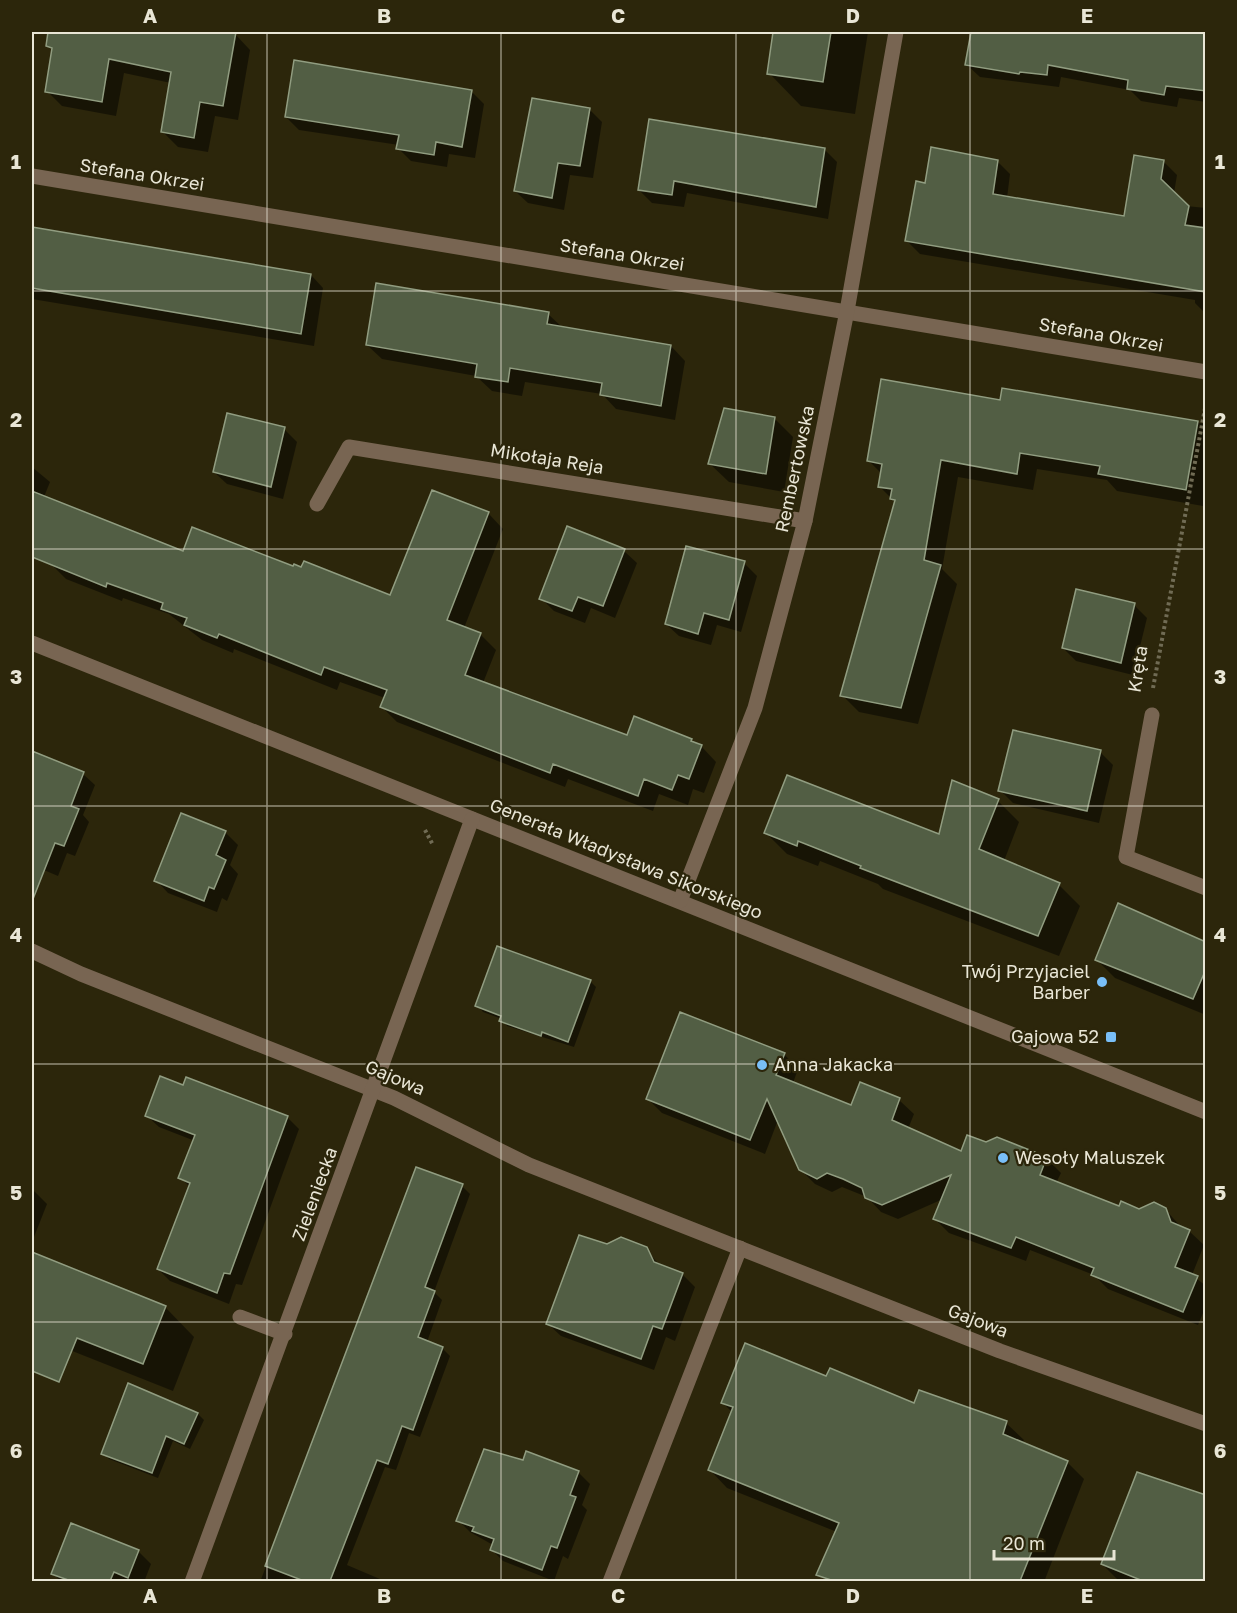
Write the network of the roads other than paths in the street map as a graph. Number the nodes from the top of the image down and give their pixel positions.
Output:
1 (896, 32) edge
2 (32, 176) edge
3 (847, 311) junction
4 (1206, 372) edge
5 (316, 504) dead end
6 (805, 521) junction
7 (32, 643) edge
8 (1152, 715) road end
9 (472, 819) junction
10 (1206, 888) edge
11 (680, 902) junction
12 (32, 951) edge
13 (374, 1091) junction
14 (1206, 1112) edge
15 (740, 1248) junction
16 (240, 1317) dead end
17 (285, 1334) junction
18 (1206, 1424) edge
19 (192, 1581) edge
20 (610, 1581) edge

1 - 3 street, Rembertowska
2 - 3 street, Stefana Okrzei
3 - 4 street, Stefana Okrzei
3 - 6 street, Rembertowska
5 - 6 street, Mikołaja Reja
6 - 11 street, Rembertowska
7 - 9 street, Generała Władysława Sikorskiego
8 - 10 street, Kręta
9 - 11 street, Generała Władysława Sikorskiego
9 - 13 street, Zieleniecka
11 - 14 street, Generała Władysława Sikorskiego
12 - 13 street, Gajowa
13 - 15 street, Gajowa
13 - 17 street, Zieleniecka
15 - 18 street, Gajowa
15 - 20 street
16 - 17 street
17 - 19 street, Zieleniecka

